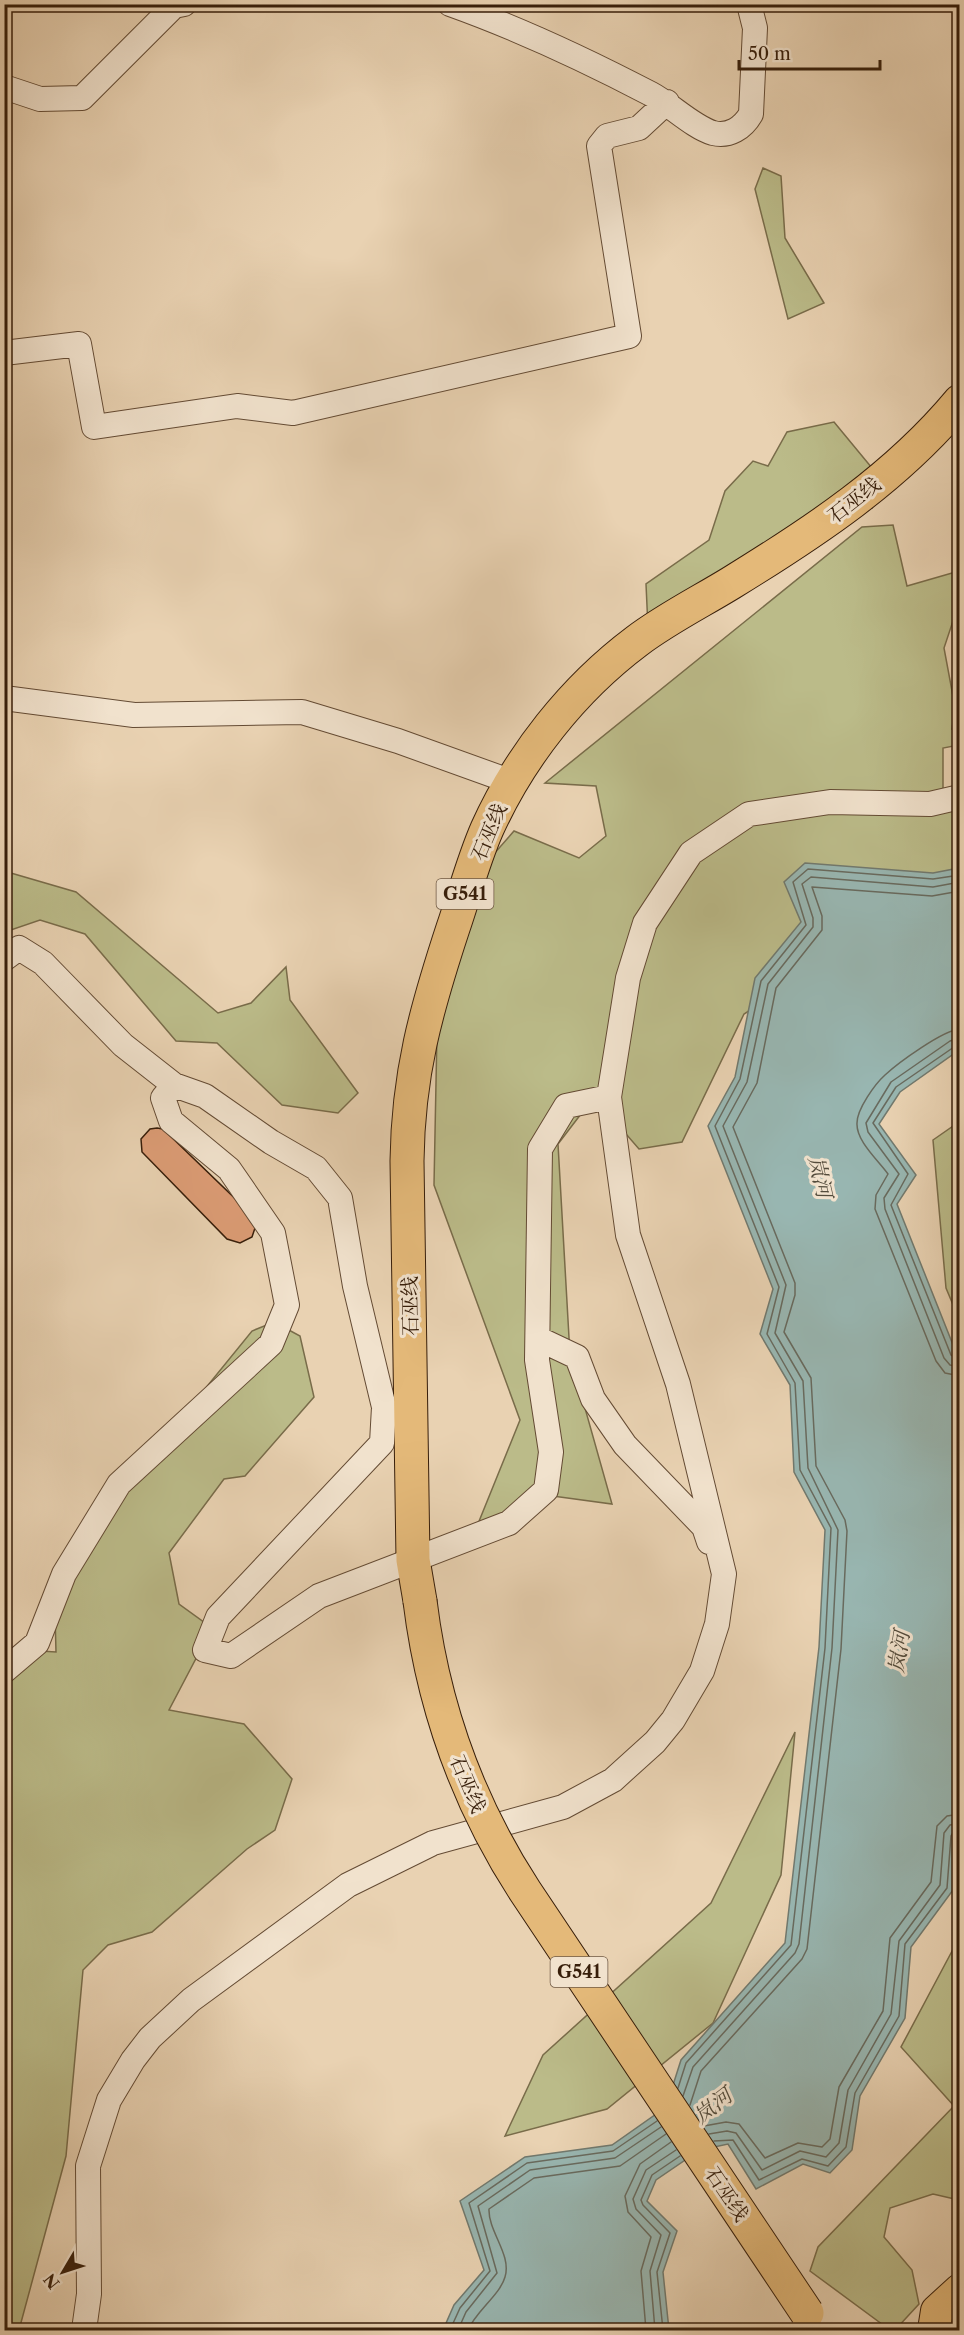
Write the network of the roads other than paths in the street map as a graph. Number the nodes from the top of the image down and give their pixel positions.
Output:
1 (184, 4) edge
2 (450, 4) edge
3 (749, 4) edge
4 (4, 87) edge
5 (667, 102) junction
6 (4, 353) edge
7 (960, 401) edge
8 (4, 698) edge
9 (512, 782) junction
10 (960, 797) edge
11 (4, 959) edge
12 (174, 1085) junction
13 (609, 1097) junction
14 (539, 1339) junction
15 (413, 1560) junction
16 (4, 1671) edge
17 (713, 1681) dead end
18 (960, 2290) edge
19 (812, 2322) edge
20 (84, 2331) edge
21 (934, 2331) edge

1 - 4 street
2 - 5 street
3 - 5 street
5 - 6 street
7 - 9 highway, 石巫线 / G541
8 - 9 street
9 - 15 highway, 石巫线 / G541
10 - 13 street
11 - 12 street
12 - 15 street
12 - 16 street
13 - 14 street
13 - 20 street
14 - 15 street
14 - 17 street
15 - 19 highway, 石巫线 / G541, bridge
18 - 21 main road

